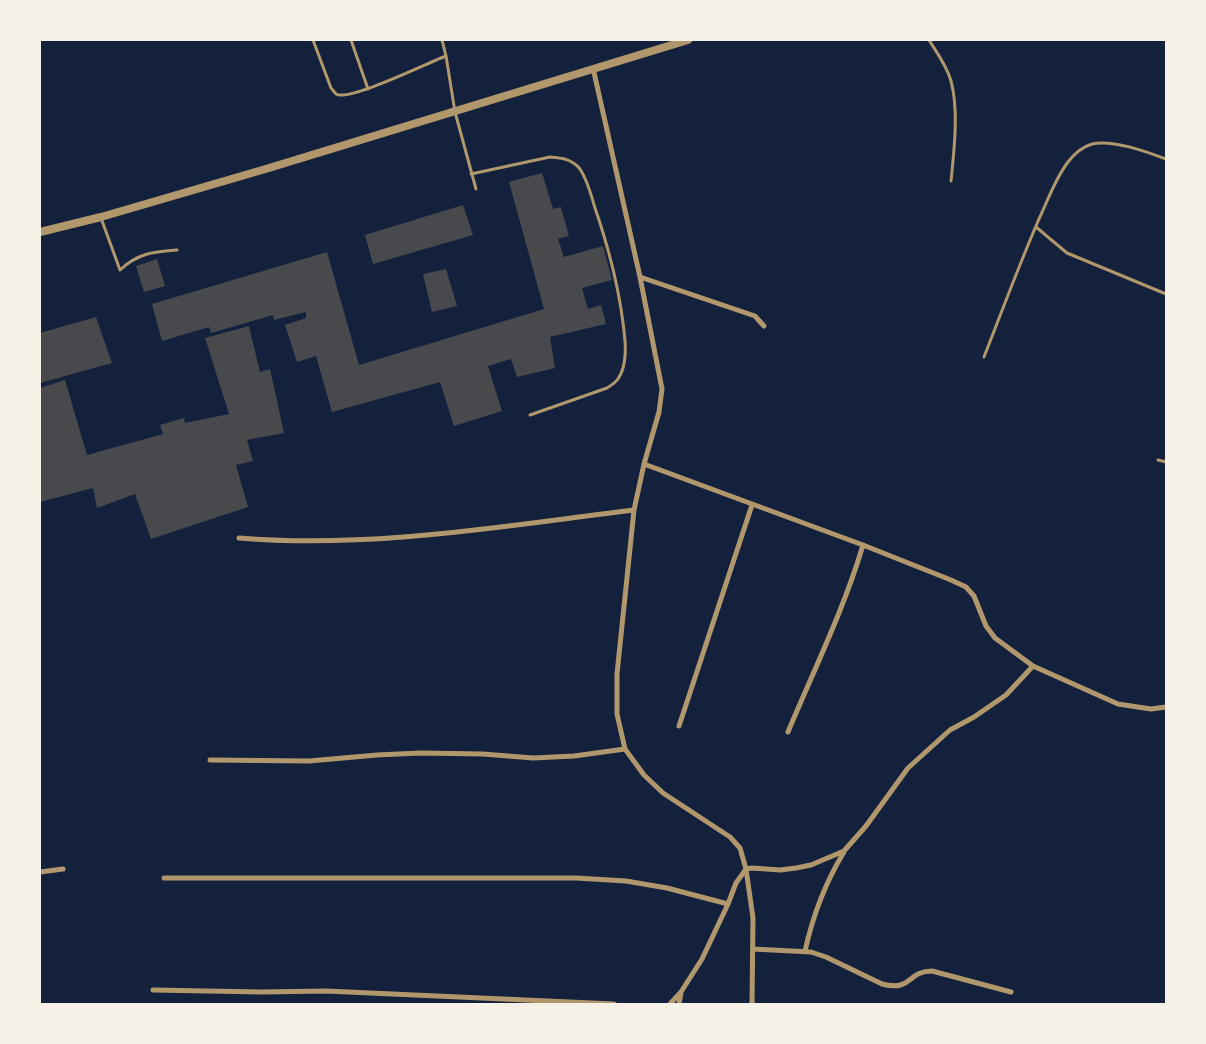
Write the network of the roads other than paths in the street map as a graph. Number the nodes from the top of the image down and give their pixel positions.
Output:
1 (313, 40) edge
2 (351, 40) edge
3 (442, 40) edge
4 (688, 40) edge
5 (930, 40) edge
6 (446, 56) junction
7 (592, 68) junction
8 (368, 89) junction
9 (455, 112) junction
10 (1166, 159) edge
11 (471, 174) junction
12 (951, 182) dead end
13 (476, 189) dead end
14 (101, 217) junction
15 (1036, 227) junction
16 (40, 232) edge
17 (177, 250) dead end
18 (640, 277) junction
19 (1166, 294) edge
20 (764, 326) dead end
21 (984, 357) dead end
22 (530, 416) dead end
23 (1158, 460) dead end
24 (1166, 462) edge
25 (644, 464) junction
26 (752, 505) junction
27 (634, 510) junction
28 (239, 538) dead end
29 (863, 545) junction
30 (1033, 666) junction
31 (1166, 707) edge
32 (679, 726) dead end
33 (788, 732) dead end
34 (625, 749) junction
35 (210, 760) dead end
36 (844, 852) junction
37 (62, 869) dead end
38 (746, 870) junction
39 (40, 872) edge
40 (164, 878) dead end
41 (728, 904) junction
42 (753, 949) junction
43 (805, 951) junction
44 (152, 990) dead end
45 (681, 992) junction
46 (1011, 992) dead end
47 (614, 1004) edge
48 (670, 1004) edge
49 (679, 1004) edge
50 (752, 1004) edge

1 - 8 lane
2 - 8 lane
3 - 6 lane
4 - 7 street
5 - 12 lane
6 - 8 lane
6 - 9 lane
7 - 9 street
7 - 18 street
9 - 11 lane
9 - 14 street
10 - 15 lane
11 - 13 lane
11 - 22 lane
14 - 16 street
14 - 17 lane
15 - 19 lane
15 - 21 lane
18 - 20 street
18 - 25 street
23 - 24 lane
25 - 26 street
25 - 27 street
26 - 29 street
26 - 32 street
27 - 28 street
27 - 34 street
29 - 30 street
29 - 33 street
30 - 31 street
30 - 36 street
34 - 35 street
34 - 38 street
36 - 38 street
36 - 43 street
37 - 39 street
38 - 41 street
38 - 42 street
40 - 41 street
41 - 45 street
42 - 43 street
42 - 50 street
43 - 46 street
44 - 47 street
45 - 48 street
45 - 49 street

